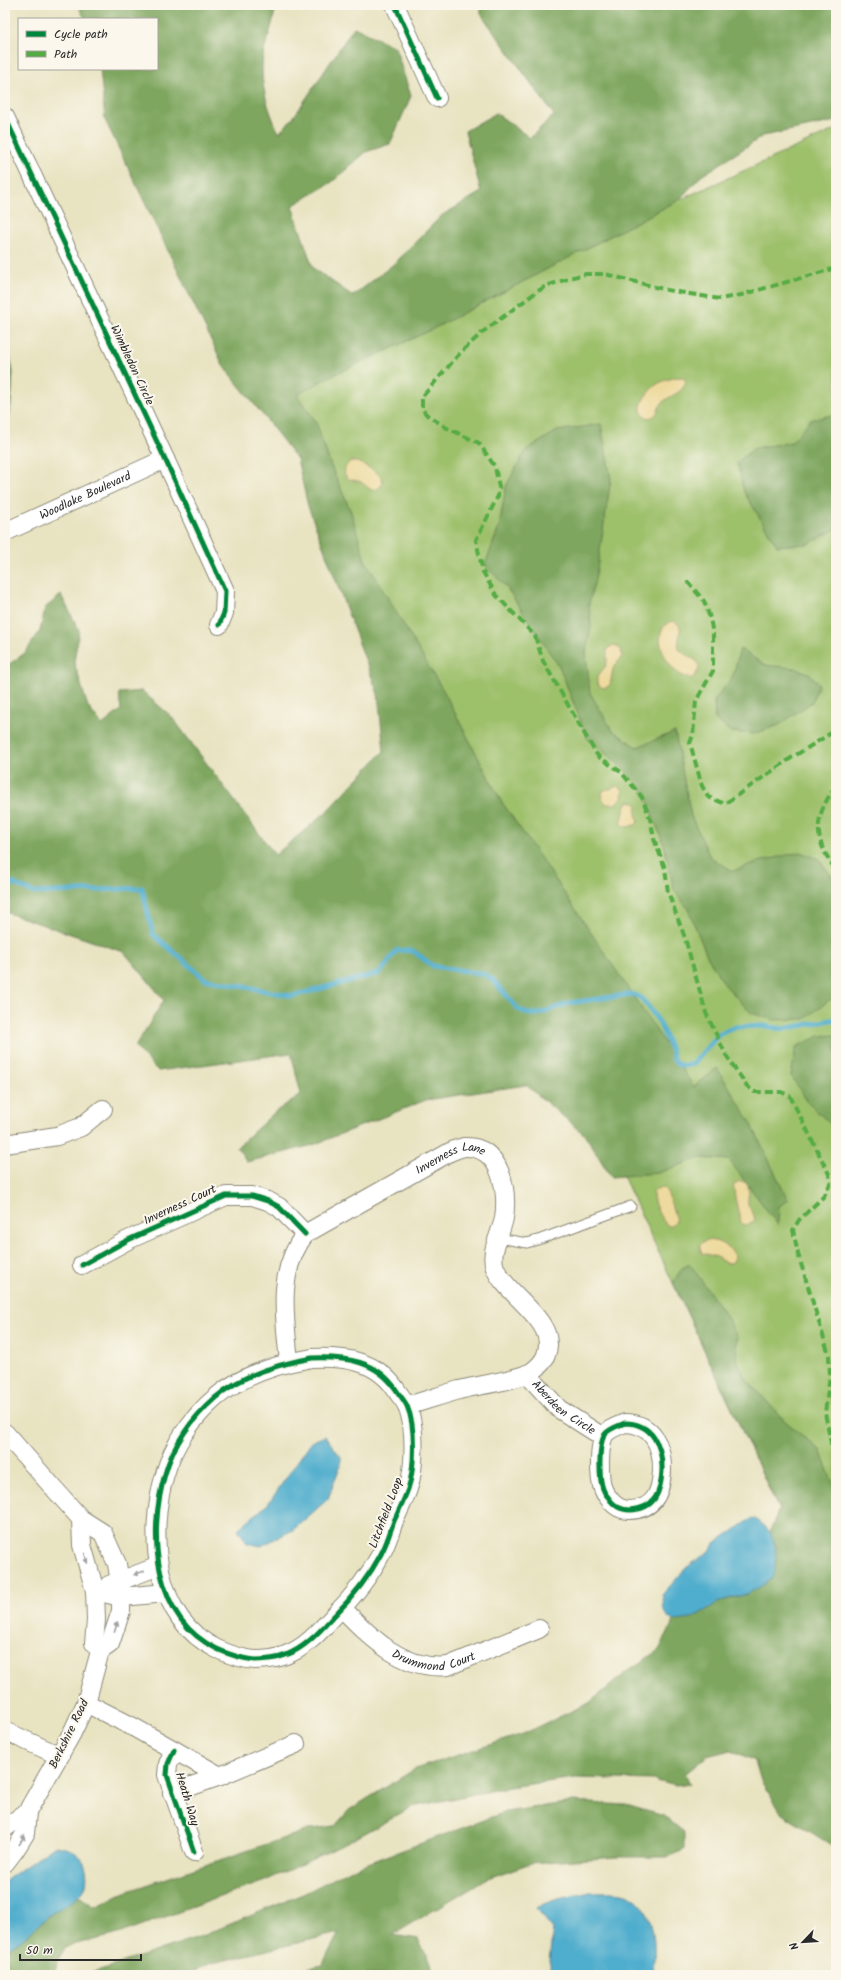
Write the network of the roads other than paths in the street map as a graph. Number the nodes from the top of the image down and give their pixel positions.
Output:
1 (395, 5) edge
2 (437, 98) dead end
3 (5, 117) edge
4 (165, 459) junction
5 (5, 532) edge
6 (219, 625) dead end
7 (103, 1109) dead end
8 (5, 1144) edge
9 (631, 1206) dead end
10 (305, 1234) junction
11 (499, 1238) junction
12 (82, 1265) dead end
13 (289, 1362) junction
14 (527, 1374) junction
15 (407, 1406) junction
16 (5, 1433) edge
17 (603, 1437) junction
18 (81, 1519) junction
19 (159, 1566) junction
20 (120, 1589) junction
21 (95, 1591) junction
22 (167, 1593) junction
23 (342, 1608) junction
24 (539, 1629) dead end
25 (100, 1651) junction
26 (86, 1703) junction
27 (5, 1731) edge
28 (296, 1744) dead end
29 (174, 1750) junction
30 (60, 1756) junction
31 (220, 1776) junction
32 (172, 1793) junction
33 (27, 1812) junction
34 (5, 1828) edge
35 (194, 1852) dead end
36 (5, 1863) edge

1 - 2 street
3 - 4 street, Wimbledon Circle
4 - 5 street, Woodlake Boulevard
4 - 6 street, Wimbledon Circle
7 - 8 street
9 - 11 lane
10 - 11 street, Inverness Lane
10 - 12 street, Inverness Court
10 - 13 street, Inverness Lane
11 - 14 street, Inverness Lane
13 - 15 street, Litchfield Loop
13 - 19 street, Litchfield Loop
14 - 15 street, Inverness Lane
14 - 17 street, Aberdeen Circle
15 - 23 street, Litchfield Loop
16 - 18 street, Berkshire Road
17 - 17 street, Aberdeen Circle
18 - 20 street, Berkshire Road
18 -> 21 street
19 -> 20 street
19 - 22 street, Litchfield Loop
20 - 21 street
20 - 22 street
25 -> 20 street, Berkshire Road
21 - 25 street
22 - 23 street, Litchfield Loop
23 - 24 street, Drummond Court
25 - 26 street, Berkshire Road
26 - 29 street, Heath Way
26 - 30 street, Berkshire Road
27 - 30 street
28 - 31 street, Heath Way
29 - 31 street, Heath Way
29 - 32 street, Heath Way
30 - 33 street, Berkshire Road
31 - 32 street, Heath Way
32 - 35 street, Heath Way
33 - 34 street, Berkshire Road
36 -> 33 street, Berkshire Road

